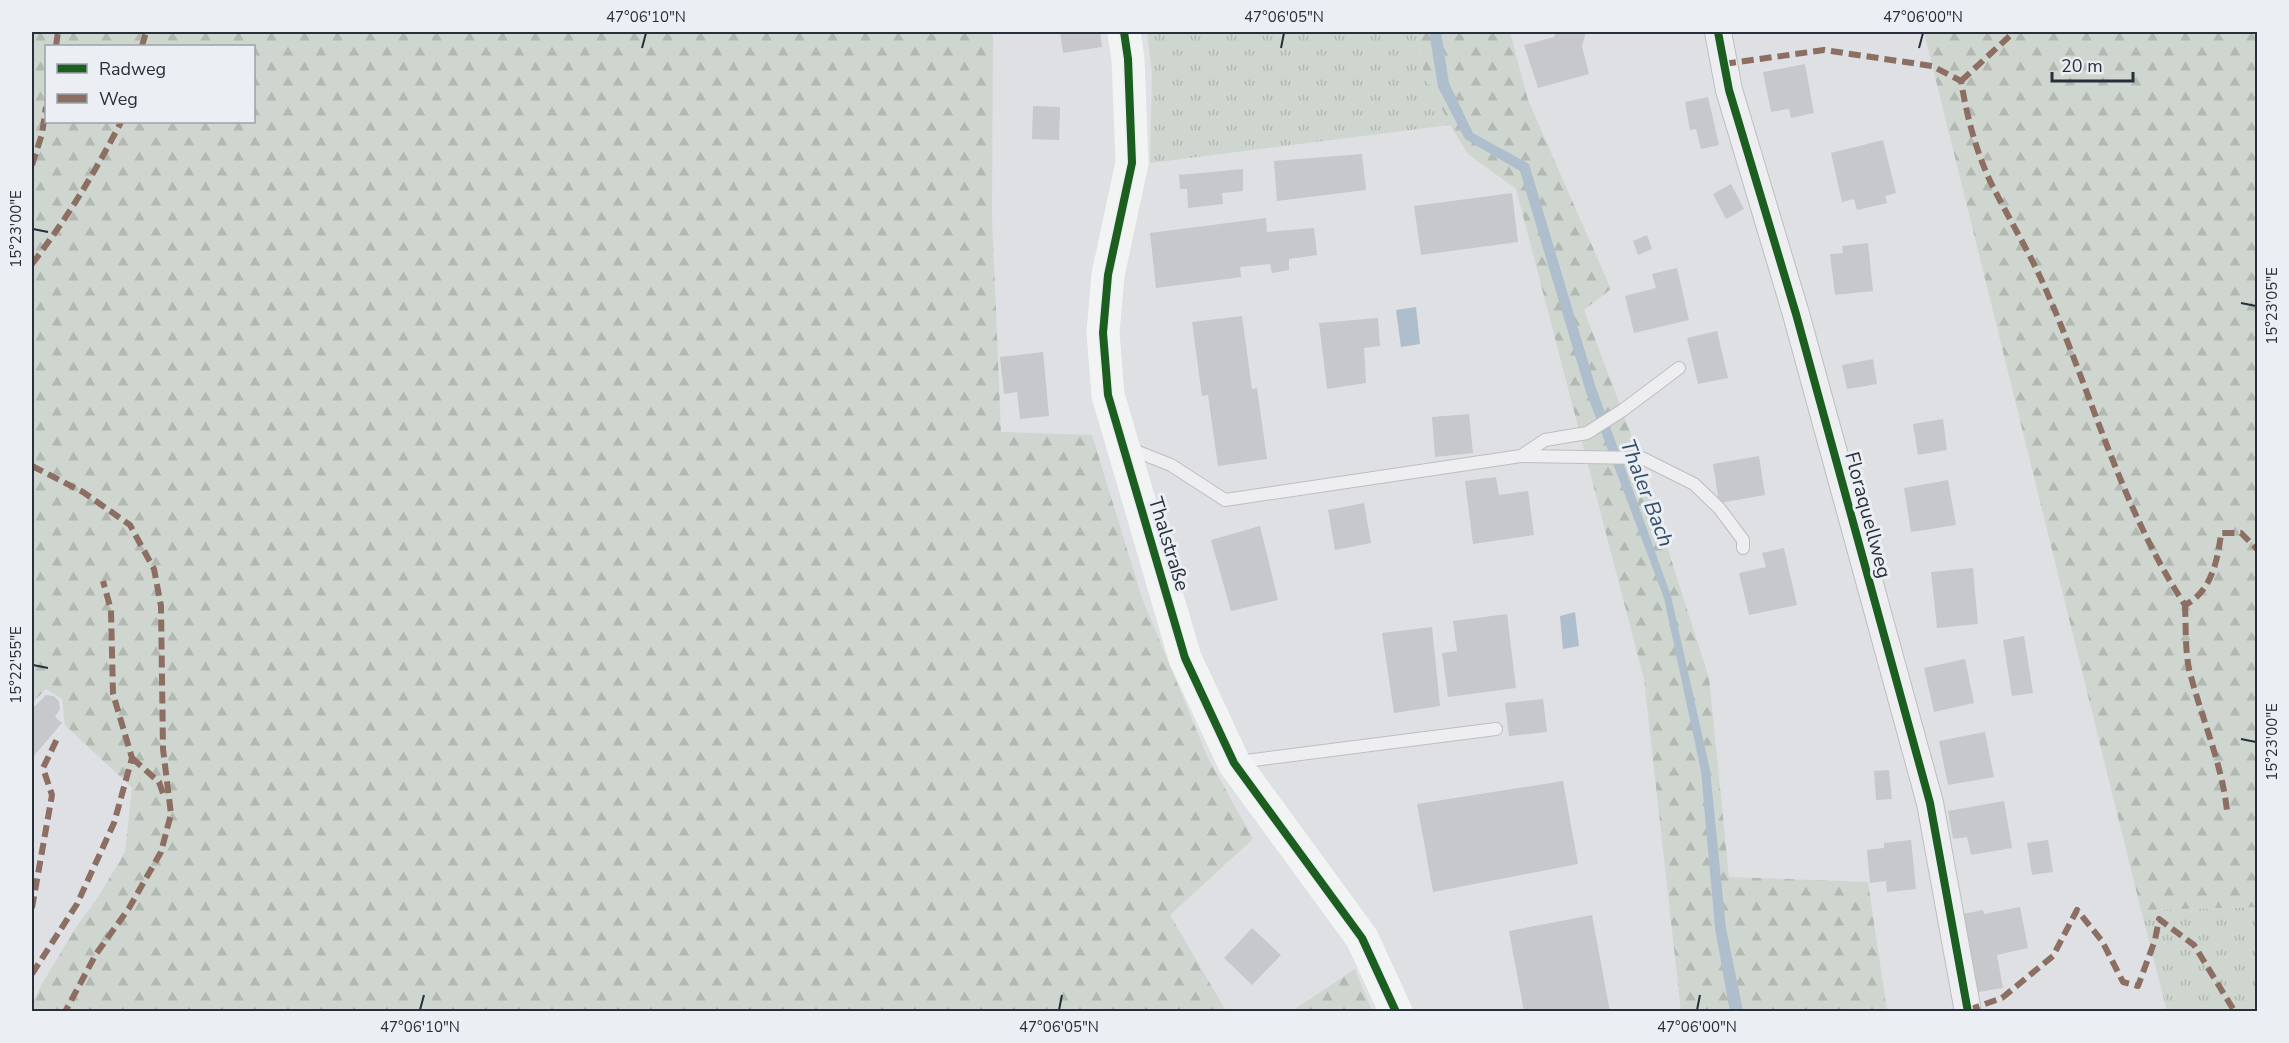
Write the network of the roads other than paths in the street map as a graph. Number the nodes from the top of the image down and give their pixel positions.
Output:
1 (1124, 32) edge
2 (1719, 32) edge
3 (1679, 368) dead end
4 (1567, 437) junction
5 (1122, 446) junction
6 (1521, 456) junction
7 (1570, 458) junction
8 (1743, 548) dead end
9 (1496, 729) dead end
10 (1234, 763) junction
11 (1396, 1011) edge
12 (1968, 1011) edge

1 - 5 main road, Thalstraße
2 - 12 street, Floraquellweg
3 - 4 lane, Thalstraße
4 - 6 lane, Thalstraße
4 - 7 lane
5 - 6 lane, Thalstraße
5 - 10 main road, Thalstraße
6 - 7 lane, Thalstraße
7 - 8 lane, Thalstraße
9 - 10 lane
10 - 11 main road, Thalstraße

